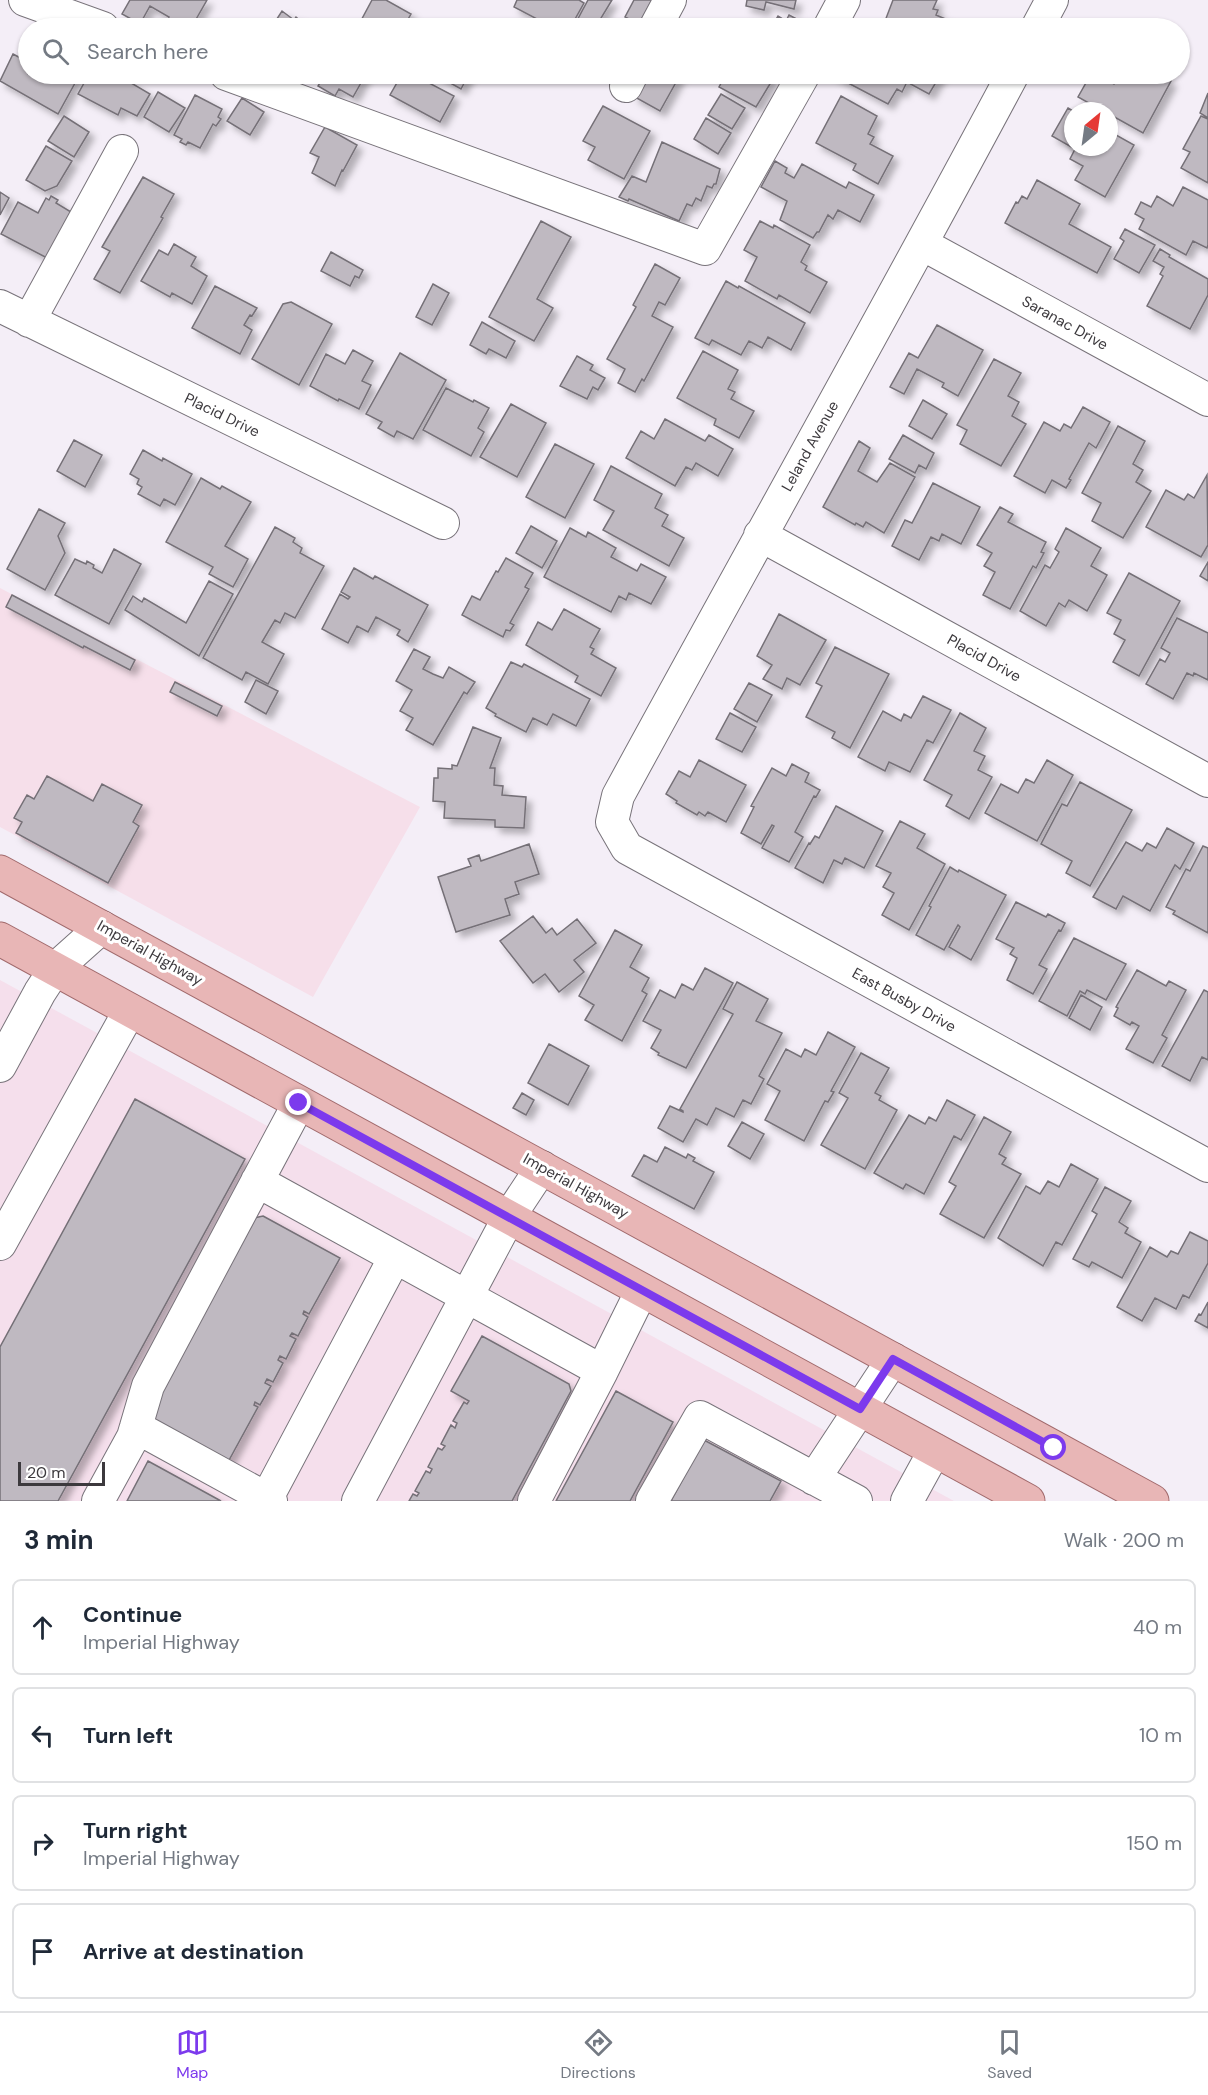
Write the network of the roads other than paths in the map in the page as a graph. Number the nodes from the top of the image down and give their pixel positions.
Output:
1 (25, 0) edge
2 (670, 0) edge
3 (844, 0) edge
4 (1052, 0) edge
5 (75, 18) edge
6 (660, 18) edge
7 (834, 18) edge
8 (1042, 18) edge
9 (253, 84) edge
10 (798, 84) edge
11 (1008, 84) edge
12 (122, 151) dead end
13 (922, 244) junction
14 (0, 306) edge
15 (29, 321) junction
16 (1208, 400) edge
17 (443, 523) dead end
18 (760, 535) junction
19 (1208, 781) edge
20 (612, 822) joint
21 (0, 872) edge
22 (102, 927) junction
23 (0, 939) edge
24 (55, 969) junction
25 (130, 1010) junction
26 (4, 1047) edge
27 (299, 1103) junction
28 (1208, 1166) edge
29 (542, 1167) junction
30 (257, 1181) junction
31 (510, 1217) junction
32 (0, 1244) edge
33 (395, 1257) junction
34 (642, 1290) junction
35 (467, 1297) junction
36 (893, 1359) junction
37 (602, 1371) junction
38 (860, 1409) junction
39 (136, 1427) junction
40 (935, 1450) junction
41 (814, 1479) junction
42 (269, 1500) edge
43 (98, 1501) edge
44 (358, 1501) edge
45 (534, 1501) edge
46 (652, 1501) edge
47 (856, 1501) edge
48 (907, 1501) edge
49 (1028, 1501) edge
50 (1152, 1501) edge

1 - 5 street
2 - 6 street
3 - 7 street
4 - 8 street
9 - 10 street
11 - 13 street, Leland Avenue
12 - 15 street
13 - 16 street, Saranac Drive
13 - 18 street, Leland Avenue
14 - 15 street, Placid Drive
15 - 17 street, Placid Drive
18 - 19 street, Placid Drive
18 - 20 street, Leland Avenue
20 - 28 street, East Busby Drive
21 - 22 main road, Imperial Highway
22 - 24 street
22 - 29 main road, Imperial Highway
23 - 24 main road
24 - 25 main road
24 - 26 street
25 - 27 main road
25 - 32 street
27 - 30 street
27 - 31 main road
29 - 31 street
29 - 36 main road, Imperial Highway
30 - 33 street
30 - 39 street
31 - 34 main road
31 - 35 street
33 - 35 street
33 - 42 street
34 - 37 street
34 - 38 main road
35 - 37 street
35 - 44 street
36 - 38 street
36 - 50 main road, Imperial Highway
37 - 45 street
38 - 40 main road
38 - 41 street
39 - 42 street
39 - 43 street
40 - 48 street
40 - 49 main road
41 - 46 street
41 - 47 street

